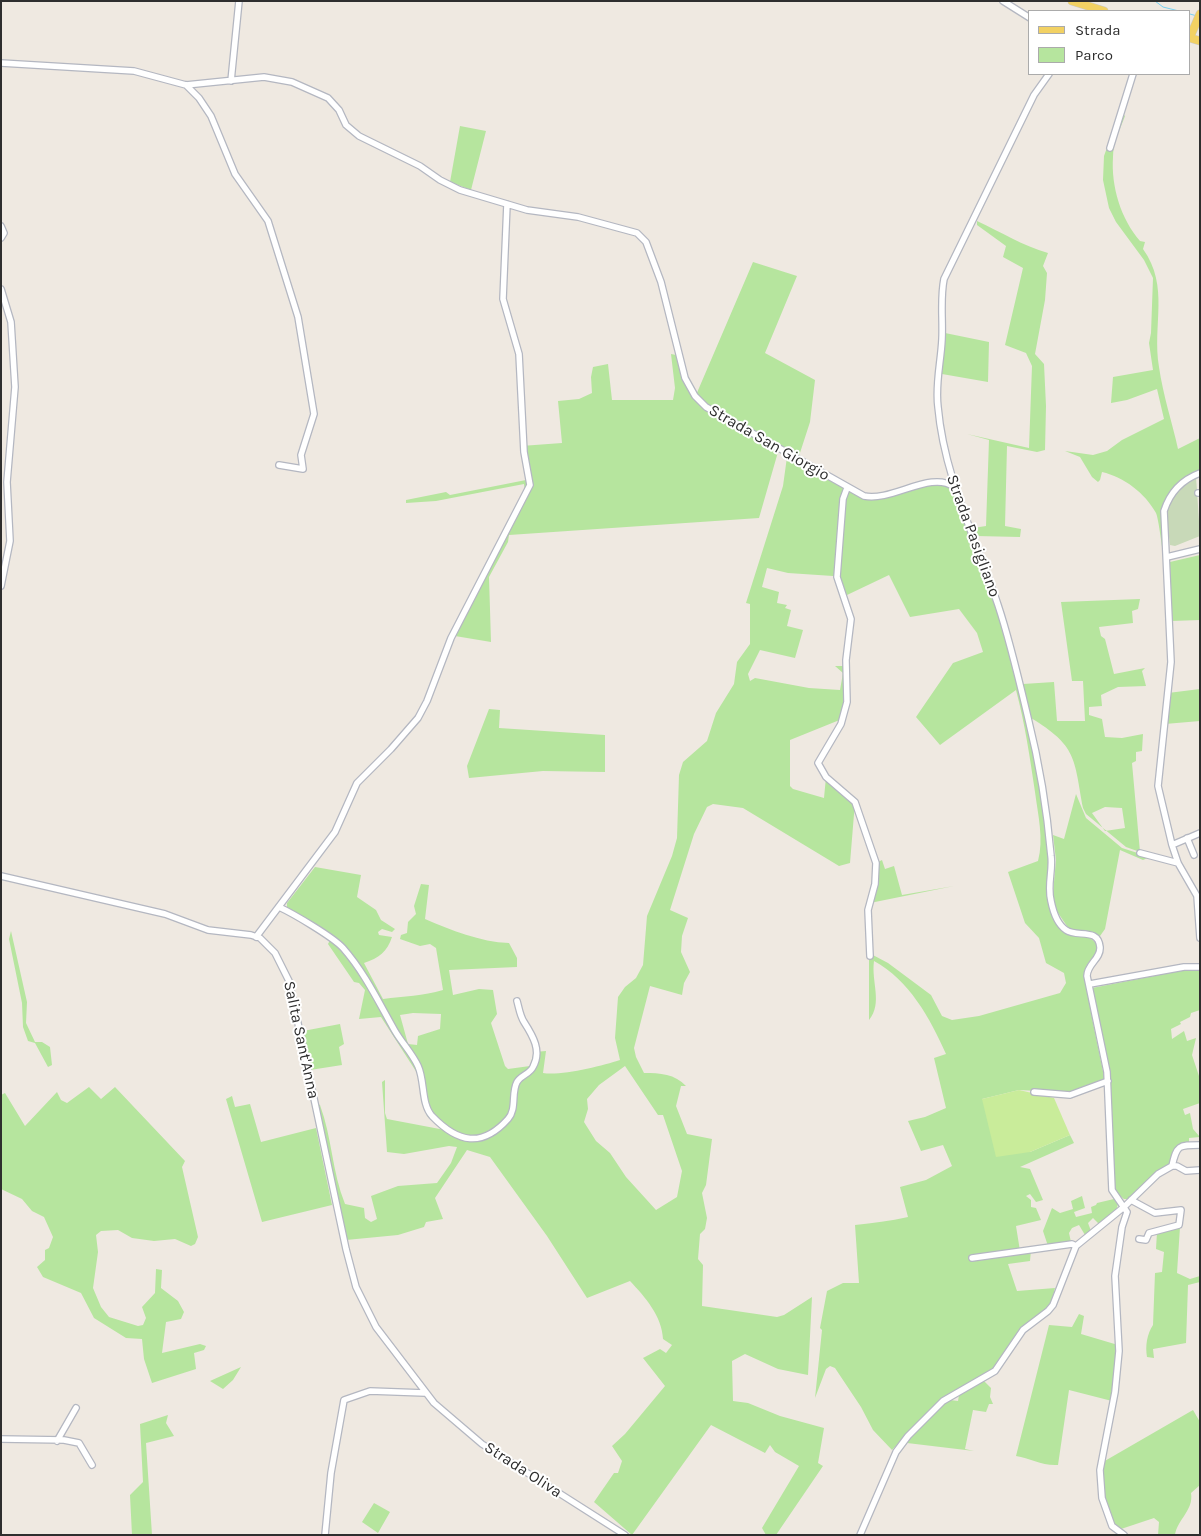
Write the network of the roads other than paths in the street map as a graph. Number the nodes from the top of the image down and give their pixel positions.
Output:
1 (239, 1) edge
2 (1003, 1) edge
3 (1072, 1) edge
4 (1101, 10) edge
5 (1028, 17) edge
6 (1198, 17) edge
7 (1191, 34) edge
8 (1, 63) edge
9 (1048, 75) edge
10 (1133, 75) edge
11 (226, 82) junction
12 (186, 85) junction
13 (1110, 148) dead end
14 (507, 204) junction
15 (1, 226) edge
16 (1, 238) edge
17 (1, 289) edge
18 (279, 465) dead end
19 (949, 471) junction
20 (1200, 474) edge
21 (940, 481) junction
22 (954, 487) junction
23 (847, 488) junction
24 (1200, 549) edge
25 (1167, 557) junction
26 (1, 586) edge
27 (1200, 833) edge
28 (1187, 838) junction
29 (1172, 846) junction
30 (1140, 853) dead end
31 (1194, 855) dead end
32 (1178, 863) junction
33 (1, 876) edge
34 (280, 907) junction
35 (1199, 920) edge
36 (256, 937) junction
37 (1200, 938) edge
38 (870, 956) dead end
39 (1200, 967) edge
40 (1090, 984) junction
41 (517, 1001) dead end
42 (1108, 1080) junction
43 (1034, 1092) dead end
44 (1200, 1145) edge
45 (1174, 1166) junction
46 (1200, 1168) edge
47 (1131, 1200) junction
48 (1124, 1207) junction
49 (1139, 1239) dead end
50 (1076, 1246) junction
51 (972, 1258) dead end
52 (426, 1395) junction
53 (76, 1408) dead end
54 (1, 1439) edge
55 (57, 1441) junction
56 (92, 1465) dead end
57 (324, 1535) edge
58 (625, 1535) edge
59 (860, 1535) edge
60 (1124, 1535) edge

1 - 11 street
2 - 5 street
3 - 4 main road
6 - 7 main road
8 - 12 street, Strada San Giorgio
9 - 19 street, Strada Pasigliano
10 - 13 street
11 - 12 street, Strada San Giorgio
11 - 14 street, Strada San Giorgio
12 - 18 street
14 - 23 street, Strada San Giorgio
14 - 34 street
15 - 16 street
17 - 26 street
19 - 21 street
19 - 22 street, Strada Pasigliano
20 - 25 street
21 - 22 street
21 - 23 street, Strada San Giorgio
22 - 40 street, Strada Pasigliano
23 - 38 street
24 - 25 street
25 - 29 street
27 - 28 street
28 - 29 street
28 - 31 street
29 - 32 street
30 - 32 street
32 - 35 street
33 - 36 street, Salita Sant'Anna
34 - 36 street
34 - 41 street
35 - 37 street
36 - 52 street, Salita Sant'Anna
39 - 40 street
40 - 42 street
42 - 43 street
42 - 48 street
44 - 45 street
45 - 46 street
45 - 47 street
47 - 48 street
47 - 49 street
48 - 50 street
48 - 60 street
50 - 51 street
50 - 59 street
52 - 57 street
52 - 58 street, Strada Oliva
53 - 55 street
54 - 55 street
55 - 56 street

